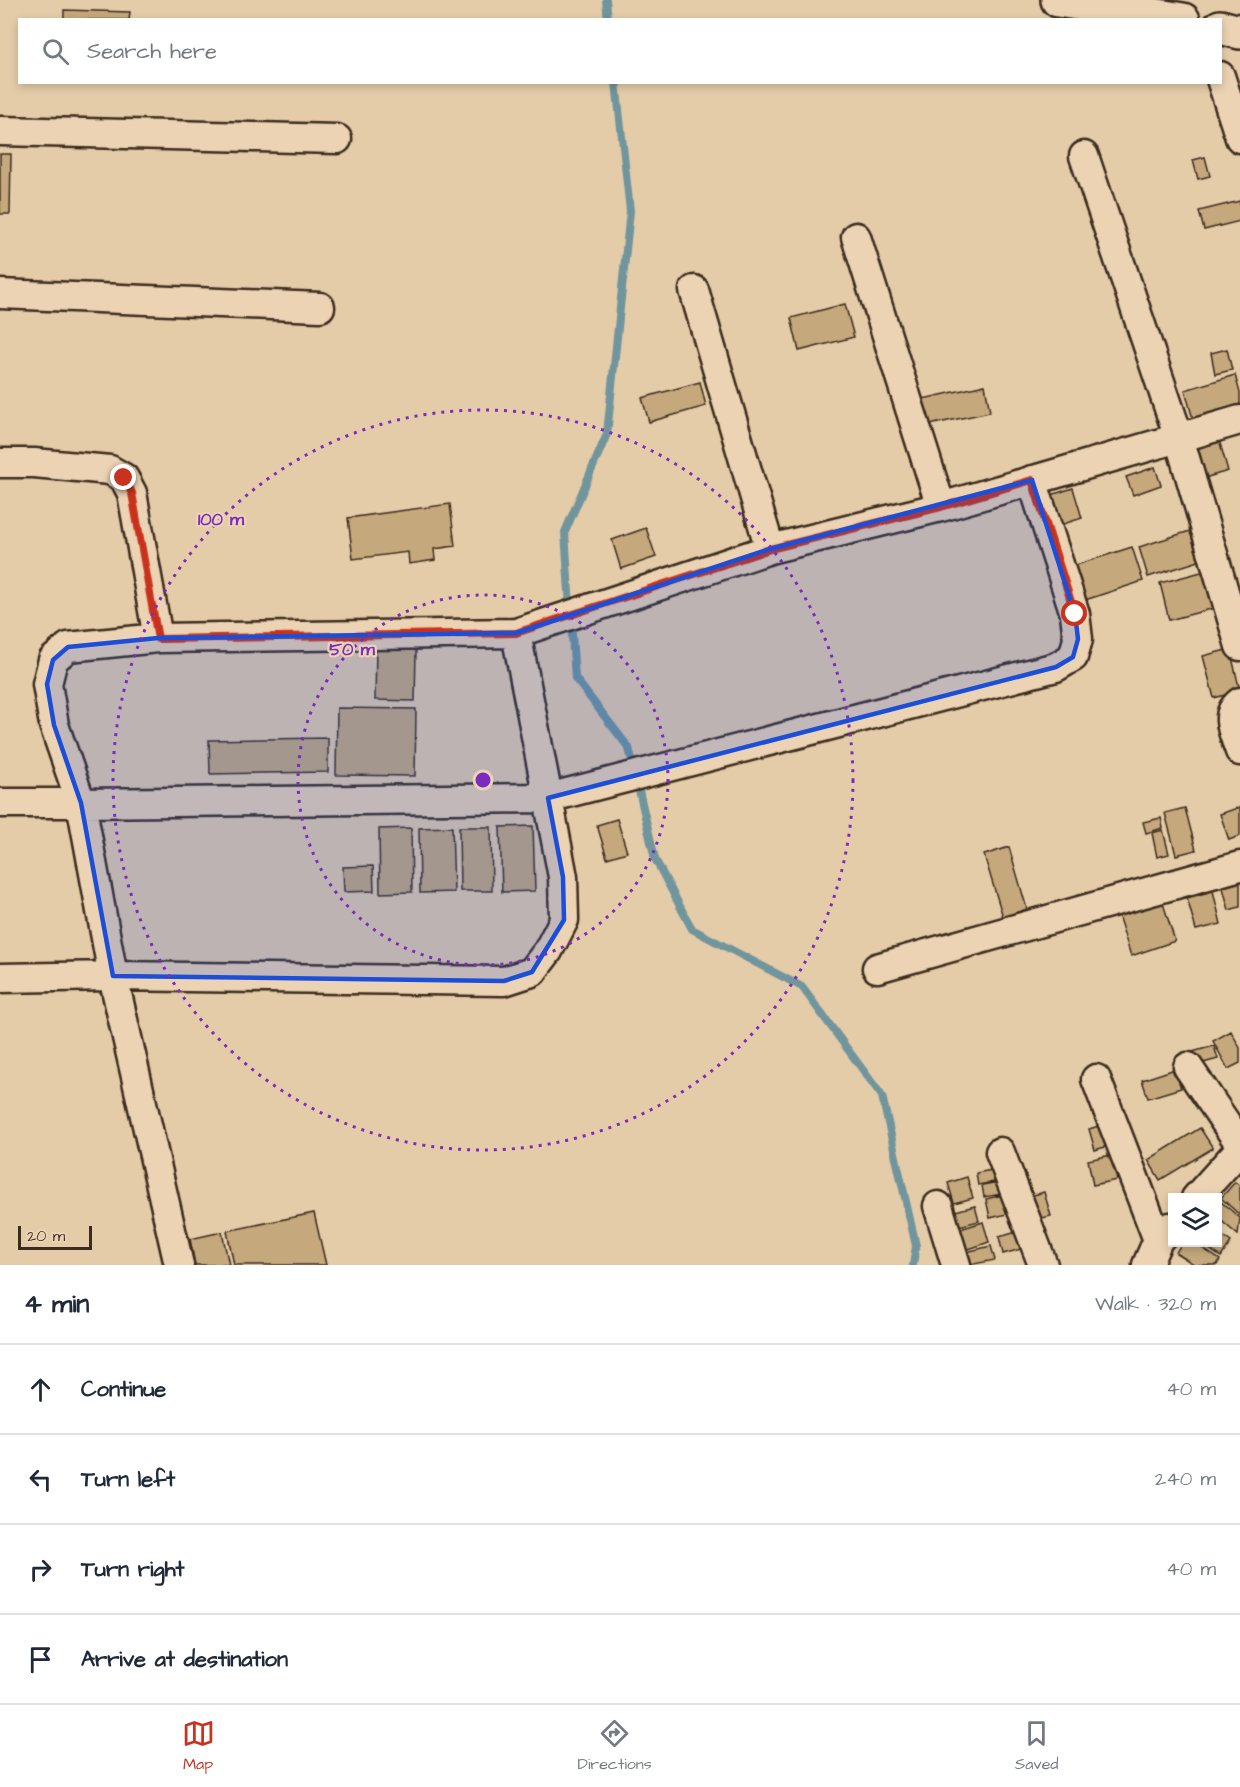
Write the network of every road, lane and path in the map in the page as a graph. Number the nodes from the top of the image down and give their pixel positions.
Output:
1 (1058, 0) edge
2 (1170, 18) edge
3 (1222, 27) edge
4 (1240, 32) edge
5 (1222, 79) edge
6 (0, 131) edge
7 (1240, 138) edge
8 (337, 139) dead end
9 (1084, 156) dead end
10 (856, 237) dead end
11 (694, 290) dead end
12 (0, 294) edge
13 (320, 307) dead end
14 (1240, 420) edge
15 (1179, 438) junction
16 (0, 463) edge
17 (1032, 480) junction
18 (941, 507) junction
19 (770, 549) junction
20 (516, 633) junction
21 (158, 639) junction
22 (1240, 646) edge
23 (1240, 702) edge
24 (1240, 751) edge
25 (549, 798) junction
26 (0, 803) edge
27 (81, 803) junction
28 (1240, 866) edge
29 (877, 968) dead end
30 (113, 976) junction
31 (0, 978) edge
32 (1188, 1067) dead end
33 (1096, 1079) dead end
34 (1240, 1144) edge
35 (1240, 1149) edge
36 (1000, 1152) dead end
37 (1200, 1193) edge
38 (938, 1206) dead end
39 (1155, 1252) edge
40 (179, 1265) edge
41 (956, 1265) edge
42 (1043, 1265) edge

1 - 2 main road
3 - 4 main road
5 - 7 street
6 - 8 street
9 - 15 street
10 - 18 street
11 - 19 street
12 - 13 street
14 - 15 street
15 - 17 street
15 - 22 street
16 - 21 street
17 - 18 street
17 - 25 street
18 - 19 street
19 - 20 street
20 - 21 street
20 - 25 street
21 - 27 street
23 - 24 street
25 - 27 street
25 - 30 street
26 - 27 street
27 - 30 street
28 - 29 street
30 - 31 street
30 - 40 street
32 - 34 street
33 - 39 street
35 - 37 street
36 - 42 street
38 - 41 street

